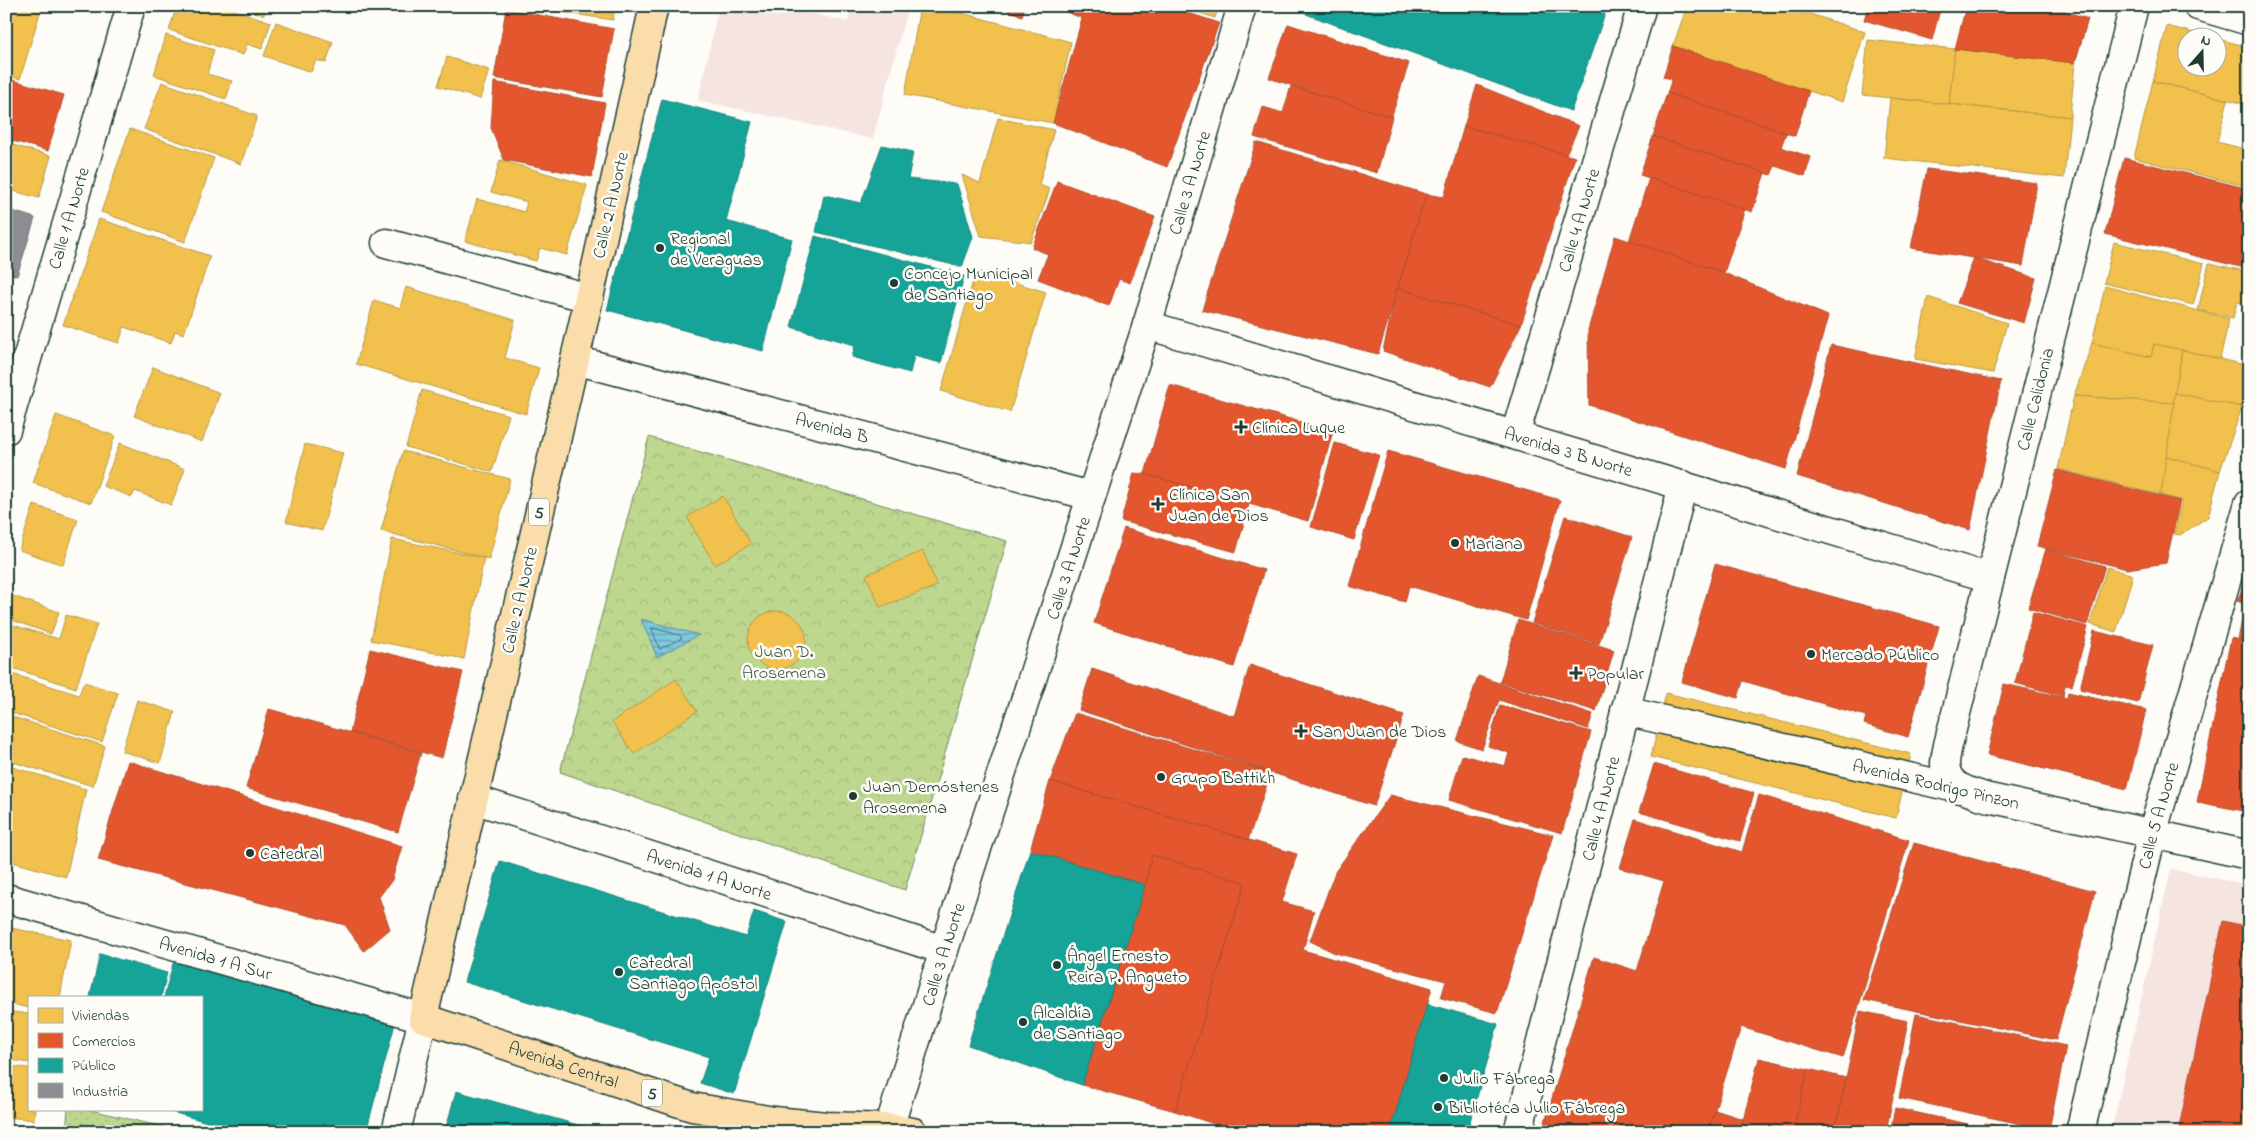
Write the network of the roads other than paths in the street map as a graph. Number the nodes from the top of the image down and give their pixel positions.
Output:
1 (131, 6) edge
2 (654, 6) edge
3 (1242, 6) edge
4 (1642, 6) edge
5 (2134, 6) edge
6 (2198, 6) edge
7 (2249, 21) edge
8 (386, 243) dead end
9 (589, 298) junction
10 (1146, 325) junction
11 (575, 360) junction
12 (6, 430) edge
13 (1515, 435) junction
14 (1683, 485) junction
15 (1091, 496) junction
16 (2249, 503) edge
17 (1990, 578) junction
18 (1625, 711) junction
19 (1960, 789) junction
20 (473, 799) junction
21 (2152, 834) junction
22 (2249, 855) edge
23 (6, 898) edge
24 (944, 950) junction
25 (423, 1018) junction
26 (897, 1130) edge
27 (396, 1132) edge
28 (1518, 1132) edge
29 (2080, 1132) edge

1 - 12 street, Calle 1 A Norte
2 - 9 main road, Calle 2 A Norte / 5
3 - 10 street, Calle 3 A Norte
4 - 13 street, Calle 4 A Norte
5 - 17 street, Calle Calidonia
6 - 7 street
8 - 9 street
9 - 11 main road, Calle 2 A Norte / 5
10 - 13 street, Avenida 3 B Norte
10 - 15 street, Calle 3 A Norte
11 - 15 street, Avenida B
11 - 20 main road, Calle 2 A Norte / 5
13 - 14 street, Avenida 3 B Norte
14 - 17 street, Avenida 3 B Norte
14 - 18 street, Calle 4 A Norte
15 - 24 street, Calle 3 A Norte
16 - 21 street, Calle 5 A Norte
17 - 19 street, Calle Calidonia
18 - 19 street, Avenida Rodrigo Pinzon
18 - 28 street, Calle 4 A Norte
19 - 21 street, Avenida Rodrigo Pinzon
20 - 24 street, Avenida 1 A Norte
20 - 25 main road, Calle 2 A Norte / 5
21 - 22 street, Avenida Rodrigo Pinzon
21 - 29 street, Calle 5 A Norte
23 - 25 street, Avenida 1 A Sur
24 - 26 street, Calle 3 A Norte
25 - 26 main road, Avenida Central / 5
25 - 27 street

